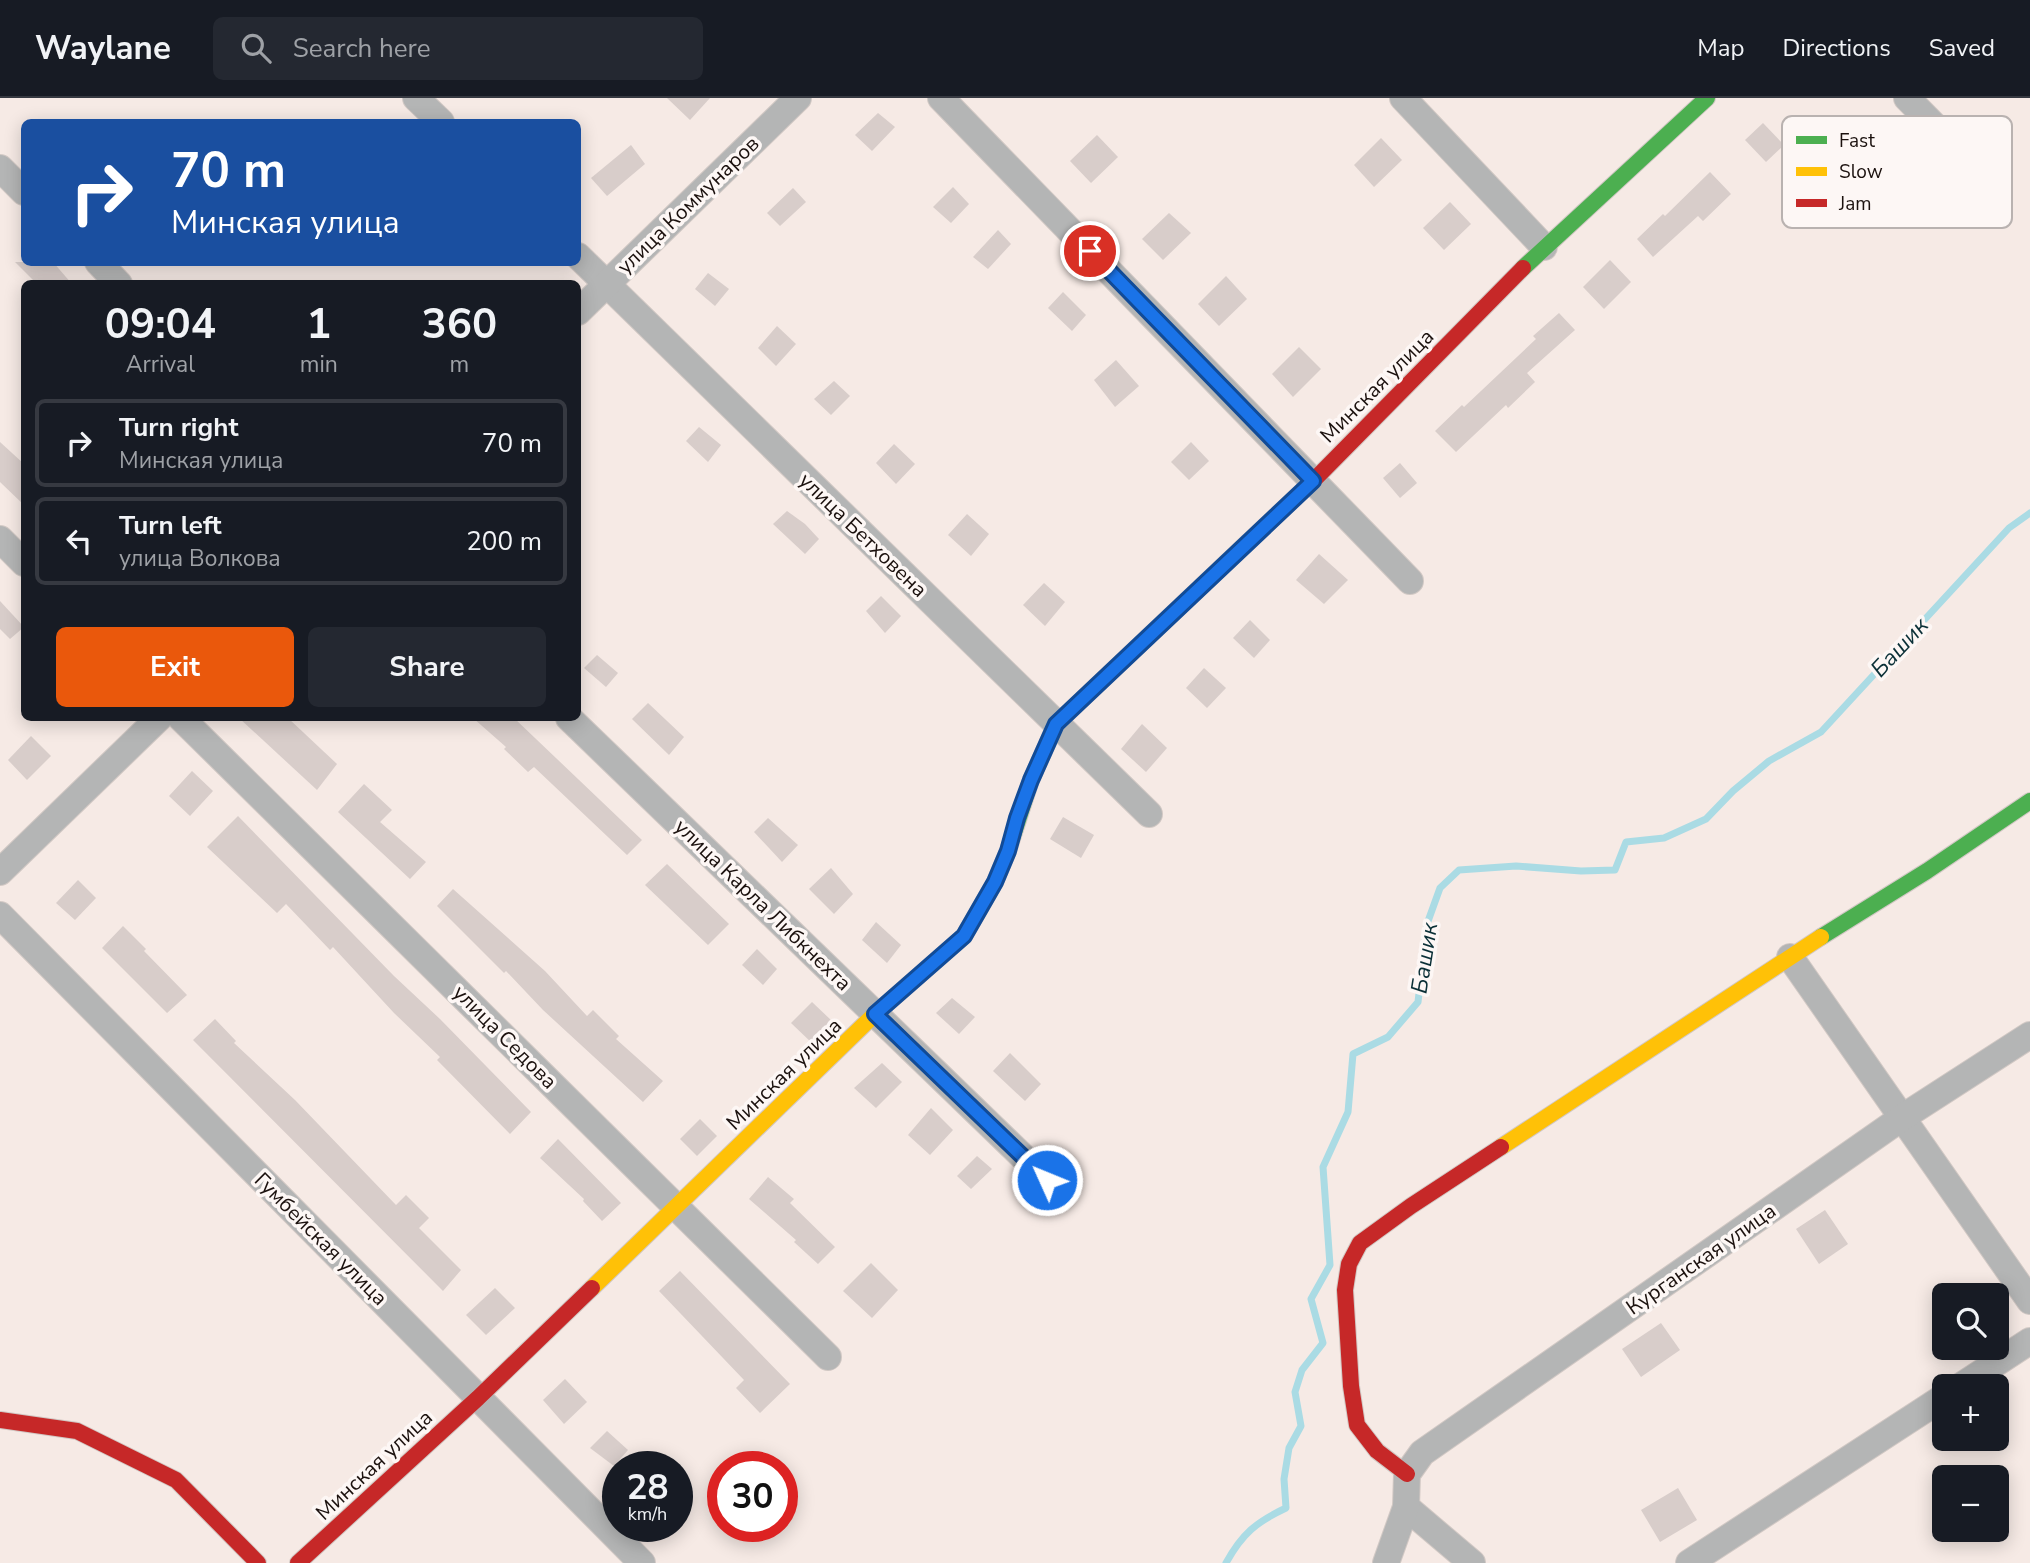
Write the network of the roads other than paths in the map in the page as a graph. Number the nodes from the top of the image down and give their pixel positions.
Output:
1 (416, 98) edge
2 (798, 98) edge
3 (941, 98) edge
4 (1402, 98) edge
5 (1707, 98) edge
6 (1907, 98) edge
7 (1925, 116) edge
8 (438, 119) edge
9 (0, 168) edge
10 (21, 189) edge
11 (1544, 247) junction
12 (581, 259) edge
13 (102, 266) edge
14 (115, 280) edge
15 (606, 284) junction
16 (581, 309) edge
17 (1313, 481) junction
18 (0, 539) edge
19 (21, 560) edge
20 (1410, 581) dead end
21 (156, 721) edge
22 (184, 721) edge
23 (572, 721) edge
24 (1056, 724) junction
25 (2030, 801) edge
26 (1149, 814) dead end
27 (0, 872) edge
28 (0, 915) edge
29 (1790, 957) junction
30 (875, 1014) junction
31 (2030, 1035) edge
32 (1903, 1117) junction
33 (1047, 1180) dead end
34 (677, 1207) junction
35 (2030, 1301) edge
36 (2030, 1341) edge
37 (828, 1357) dead end
38 (1979, 1374) edge
39 (478, 1398) junction
40 (1932, 1405) edge
41 (0, 1420) edge
42 (1407, 1474) junction
43 (1406, 1507) junction
44 (258, 1563) edge
45 (298, 1563) edge
46 (642, 1563) edge
47 (1386, 1563) edge
48 (1472, 1563) edge
49 (1689, 1563) edge

1 - 8 street
2 - 15 street, улица Коммунаров
3 - 17 street
4 - 11 street
5 - 11 street, Минская улица
6 - 7 street
9 - 10 street
11 - 17 street, Минская улица
12 - 15 street, улица Бетховена
13 - 14 street
15 - 16 street, улица Коммунаров
15 - 24 street, улица Бетховена
17 - 20 street
17 - 24 street, Минская улица
18 - 19 street
21 - 27 street
22 - 34 street, улица Седова
23 - 30 street, улица Карла Либкнехта
24 - 26 street, улица Бетховена
24 - 30 street, Минская улица
25 - 29 street
28 - 39 street, Гумбейская улица
29 - 32 street
29 - 42 street
30 - 33 street, улица Карла Либкнехта
30 - 34 street, Минская улица
31 - 32 street, Курганская улица
32 - 35 street
32 - 42 street, Курганская улица
34 - 37 street, улица Седова
34 - 39 street, Минская улица
36 - 38 street
39 - 45 street, Минская улица
39 - 46 street, Гумбейская улица
40 - 49 street
41 - 44 street
42 - 43 street
43 - 47 street
43 - 48 street

